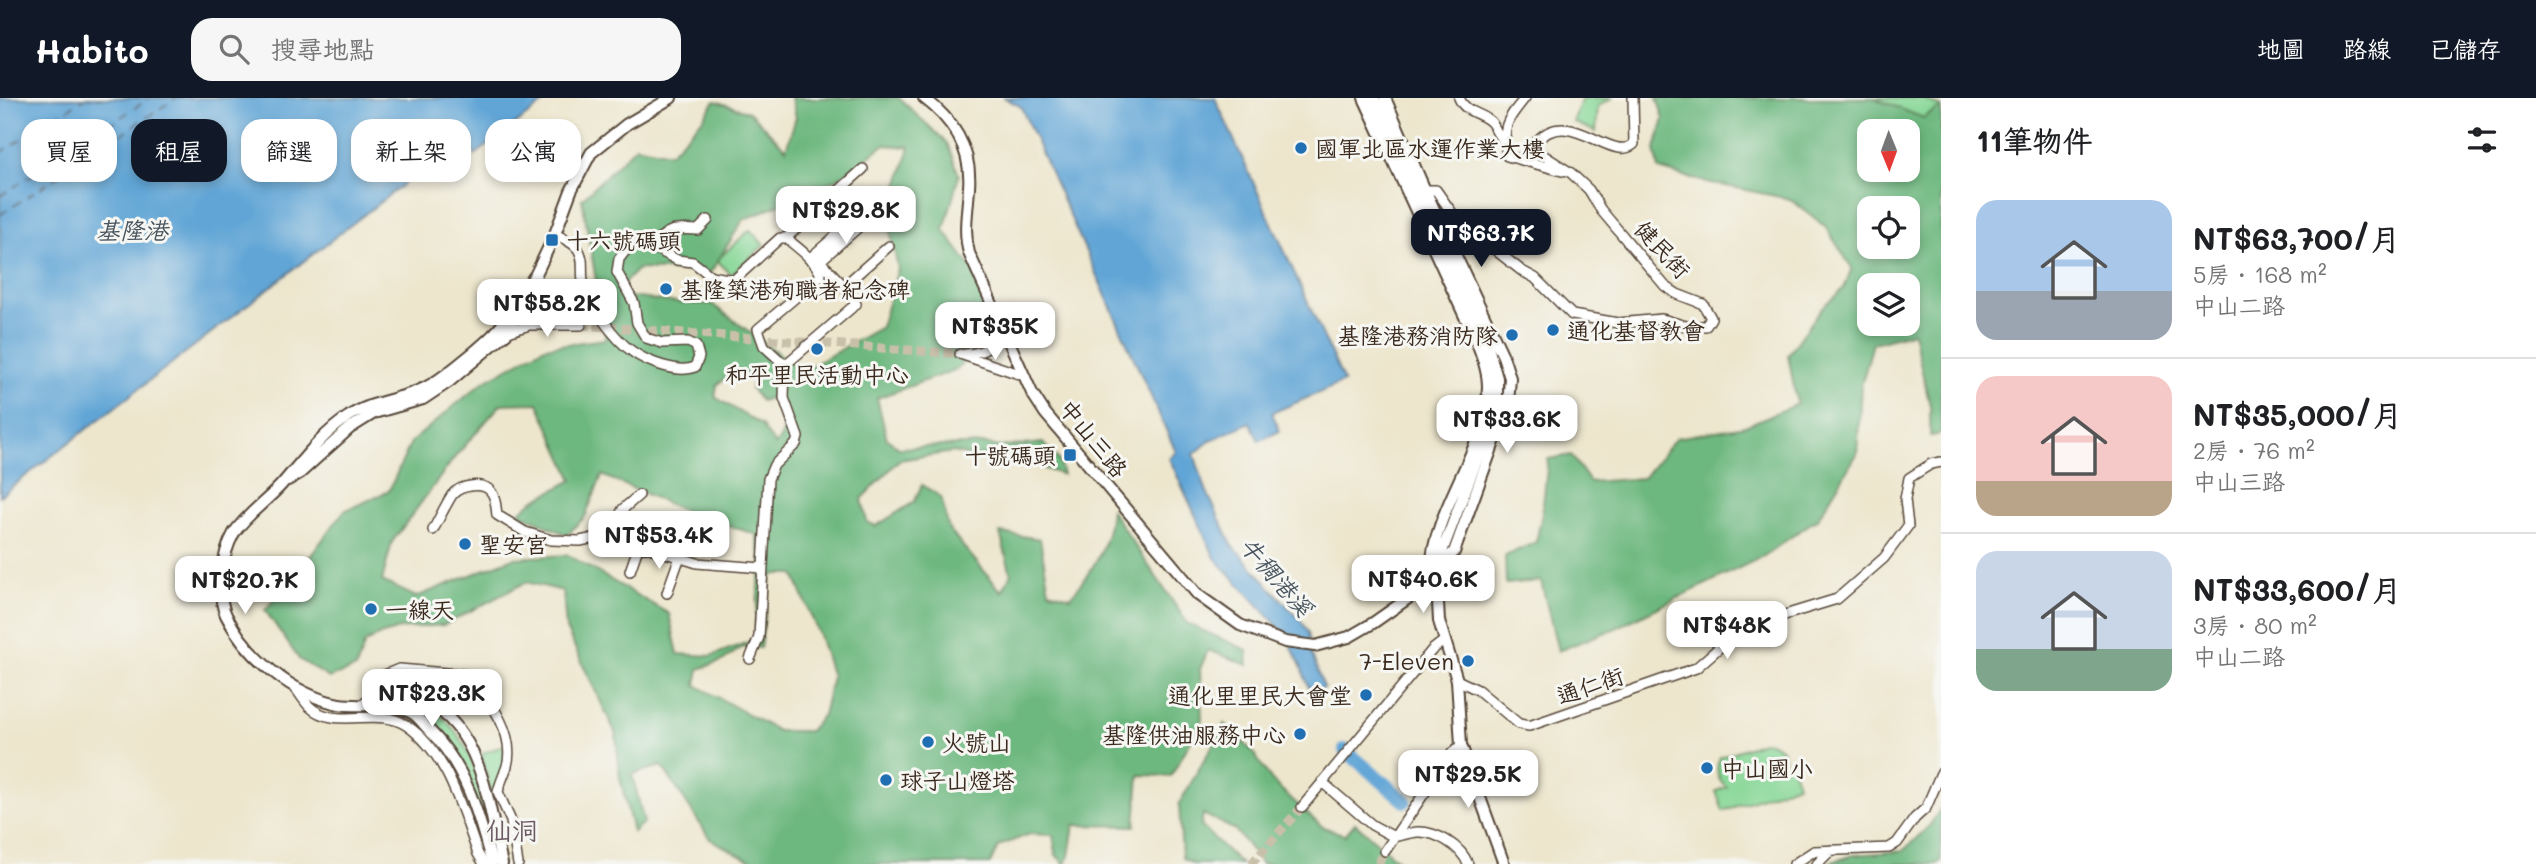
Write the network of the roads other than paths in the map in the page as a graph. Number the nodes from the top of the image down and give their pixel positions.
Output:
1 (671, 98) edge
2 (924, 98) edge
3 (1364, 98) edge
4 (1374, 98) edge
5 (1385, 98) edge
6 (1459, 98) edge
7 (1525, 98) edge
8 (1633, 98) edge
9 (1505, 141) junction
10 (863, 169) dead end
11 (1571, 173) junction
12 (1416, 191) junction
13 (708, 220) dead end
14 (555, 234) junction
15 (786, 238) junction
16 (889, 246) dead end
17 (653, 247) junction
18 (809, 259) junction
19 (536, 274) junction
20 (844, 286) junction
21 (556, 323) junction
22 (581, 324) tunnel mouth
23 (1002, 328) junction
24 (508, 332) junction
25 (785, 365) junction
26 (1025, 376) junction
27 (1941, 463) edge
28 (283, 483) junction
29 (639, 495) dead end
30 (433, 530) dead end
31 (608, 535) junction
32 (639, 545) junction
33 (680, 559) junction
34 (762, 568) junction
35 (630, 571) dead end
36 (1431, 575) junction
37 (667, 593) dead end
38 (1445, 640) junction
39 (750, 659) dead end
40 (1457, 680) junction
41 (294, 687) junction
42 (387, 694) junction
43 (360, 705) junction
44 (1461, 745) junction
45 (1941, 773) edge
46 (1322, 782) junction
47 (1302, 807) tunnel mouth
48 (1394, 837) junction
49 (1832, 850) junction
50 (1385, 851) tunnel mouth
51 (484, 864) edge
52 (492, 864) edge
53 (502, 864) edge
54 (518, 864) edge
55 (1468, 864) edge
56 (1504, 864) edge
57 (1794, 864) edge
58 (1817, 864) edge

1 - 14 street
2 - 23 street, 中山三路
3 - 12 street
4 - 12 street
5 - 12 street
6 - 9 street
7 - 9 street
8 - 11 street, 健民街
9 - 11 street
10 - 15 street
11 - 12 street, 健民街
12 - 36 street
12 - 36 street
13 - 17 street
14 - 17 street
14 - 19 street
15 - 17 street
15 - 18 street
16 - 20 street
18 - 20 street
18 - 25 street
19 - 21 street
19 - 24 street
19 - 28 street
20 - 25 street
21 - 22 street
21 - 24 street
23 - 26 street, 中山三路
23 - 26 street
24 - 28 street
25 - 34 street
26 - 36 street, 中山三路
27 - 40 street, 通仁街
28 - 41 street
29 - 31 street
30 - 31 street
31 - 32 street
32 - 33 street
32 - 35 street
33 - 34 street
33 - 37 street
34 - 39 street
36 - 38 street
38 - 40 street
38 - 46 street
40 - 44 street
41 - 43 street
41 - 51 street
42 - 43 street
42 - 53 street
42 - 54 street
43 - 52 street
44 - 48 street
44 - 56 street
45 - 49 street
46 - 47 street
46 - 48 street
48 - 50 street
48 - 55 street
49 - 57 street
49 - 58 street

